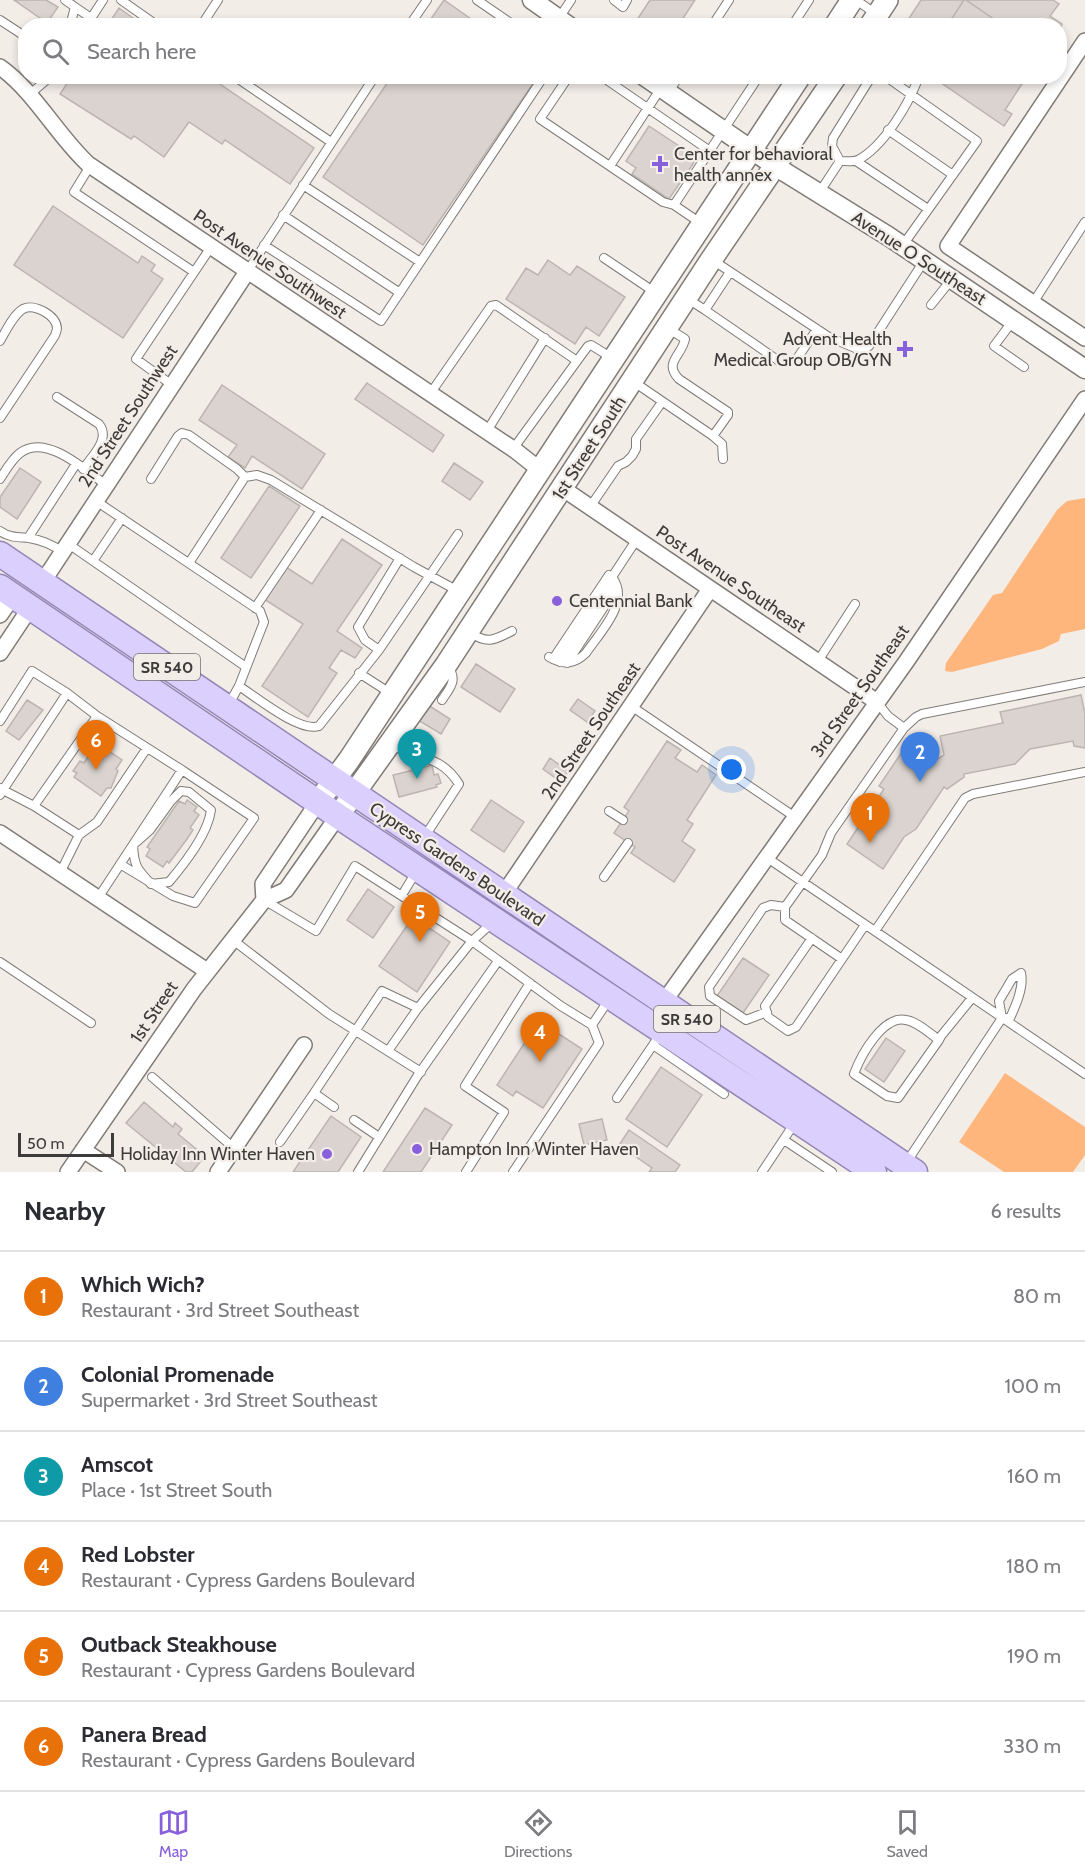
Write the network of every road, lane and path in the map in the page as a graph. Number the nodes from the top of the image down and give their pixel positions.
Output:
1 (65, 0) edge
2 (103, 0) edge
3 (120, 0) edge
4 (218, 0) edge
5 (427, 0) edge
6 (477, 0) edge
7 (532, 0) edge
8 (571, 0) edge
9 (614, 0) edge
10 (627, 0) edge
11 (729, 0) edge
12 (809, 0) edge
13 (854, 0) edge
14 (75, 7) junction
15 (878, 13) edge
16 (72, 18) edge
17 (85, 18) edge
18 (92, 18) edge
19 (146, 18) edge
20 (206, 18) edge
21 (415, 18) edge
22 (503, 18) edge
23 (558, 18) edge
24 (565, 18) edge
25 (717, 18) edge
26 (797, 18) edge
27 (841, 18) edge
28 (1, 21) edge
29 (18, 32) edge
30 (1085, 41) edge
31 (1067, 68) edge
32 (1, 70) edge
33 (18, 81) edge
34 (20, 84) edge
35 (42, 84) edge
36 (246, 84) edge
37 (370, 84) edge
38 (539, 84) edge
39 (564, 84) edge
40 (613, 84) edge
41 (656, 84) edge
42 (671, 84) edge
43 (754, 84) edge
44 (795, 84) edge
45 (831, 84) edge
46 (867, 84) edge
47 (896, 84) edge
48 (916, 84) edge
49 (1056, 84) edge
50 (665, 90) junction
51 (29, 95) junction
52 (912, 95) junction
53 (648, 108) junction
54 (723, 130) junction
55 (888, 130) junction
56 (331, 142) junction
57 (752, 150) junction
58 (710, 151) junction
59 (840, 161) junction
60 (856, 161) junction
61 (775, 165) junction
62 (90, 166) junction
63 (610, 166) junction
64 (953, 175) junction
65 (303, 185) junction
66 (819, 193) junction
67 (674, 205) junction
68 (928, 209) junction
69 (283, 215) junction
70 (1085, 222) edge
71 (703, 225) junction
72 (264, 245) junction
73 (902, 246) junction
74 (211, 247) junction
75 (604, 258) dead end
76 (711, 260) junction
77 (924, 261) junction
78 (420, 262) junction
79 (194, 272) junction
80 (247, 272) junction
81 (730, 272) junction
82 (951, 279) junction
83 (399, 293) junction
84 (657, 294) junction
85 (1033, 303) junction
86 (696, 304) junction
87 (931, 305) dead end
88 (1013, 320) junction
89 (817, 329) junction
90 (677, 334) junction
91 (1085, 338) edge
92 (545, 339) junction
93 (0, 341) edge
94 (613, 359) junction
95 (577, 361) junction
96 (1024, 367) dead end
97 (1085, 369) edge
98 (632, 382) junction
99 (172, 386) junction
100 (430, 394) junction
101 (57, 397) dead end
102 (1085, 399) edge
103 (662, 402) junction
104 (0, 418) edge
105 (487, 432) junction
106 (713, 436) junction
107 (513, 449) junction
108 (723, 459) dead end
109 (80, 467) junction
110 (540, 470) junction
111 (245, 477) junction
112 (0, 479) edge
113 (151, 479) dead end
114 (106, 485) junction
115 (562, 488) junction
116 (96, 501) junction
117 (590, 507) junction
118 (321, 510) junction
119 (122, 518) junction
120 (0, 531) edge
121 (458, 534) dead end
122 (28, 538) junction
123 (637, 539) junction
124 (65, 547) junction
125 (0, 554) edge
126 (400, 558) junction
127 (93, 561) junction
128 (189, 563) junction
129 (430, 575) junction
130 (613, 580) junction
131 (42, 583) junction
132 (710, 589) junction
133 (460, 592) junction
134 (11, 601) edge
135 (855, 604) dead end
136 (255, 608) junction
137 (512, 631) dead end
138 (467, 632) junction
139 (379, 650) junction
140 (0, 653) edge
141 (818, 661) junction
142 (446, 665) junction
143 (246, 667) junction
144 (359, 673) junction
145 (1085, 682) edge
146 (239, 686) junction
147 (67, 693) junction
148 (392, 694) junction
149 (442, 700) dead end
150 (877, 702) junction
151 (631, 706) junction
152 (227, 708) junction
153 (97, 717) junction
154 (0, 721) edge
155 (904, 728) junction
156 (390, 745) junction
157 (147, 748) junction
158 (182, 770) junction
159 (1085, 772) edge
160 (334, 780) junction
161 (1, 791) edge
162 (354, 793) junction
163 (318, 802) junction
164 (34, 806) junction
165 (609, 811) dead end
166 (338, 816) junction
167 (795, 818) junction
168 (623, 820) dead end
169 (0, 833) edge
170 (79, 836) junction
171 (422, 840) junction
172 (628, 843) dead end
173 (133, 845) junction
174 (766, 857) junction
175 (120, 864) junction
176 (418, 868) junction
177 (60, 873) junction
178 (604, 877) dead end
179 (803, 882) junction
180 (151, 884) junction
181 (402, 895) junction
182 (503, 895) junction
183 (98, 898) junction
184 (264, 900) junction
185 (785, 907) junction
186 (496, 919) junction
187 (865, 925) junction
188 (875, 931) junction
189 (812, 938) junction
190 (233, 940) junction
191 (472, 941) junction
192 (582, 948) junction
193 (842, 959) junction
194 (498, 961) junction
195 (0, 962) edge
196 (564, 965) junction
197 (207, 971) junction
198 (530, 984) junction
199 (611, 996) junction
200 (972, 998) junction
201 (663, 1003) junction
202 (418, 1008) junction
203 (766, 1012) junction
204 (1002, 1018) junction
205 (91, 1023) dead end
206 (592, 1025) junction
207 (356, 1031) junction
208 (658, 1038) junction
209 (939, 1040) junction
210 (304, 1045) dead end
211 (388, 1051) junction
212 (421, 1072) junction
213 (1085, 1074) edge
214 (152, 1077) dead end
215 (314, 1093) junction
216 (724, 1094) dead end
217 (617, 1098) dead end
218 (334, 1107) dead end
219 (354, 1120) dead end
220 (790, 1130) junction
221 (379, 1137) junction
222 (280, 1143) dead end
223 (235, 1149) junction
224 (80, 1154) junction
225 (906, 1170) edge
226 (68, 1172) edge
227 (117, 1172) edge
228 (218, 1172) edge
229 (358, 1172) edge
230 (466, 1172) edge
231 (513, 1172) edge
232 (762, 1172) edge
233 (832, 1172) edge
234 (874, 1172) edge

1 - 14 lane
2 - 18 lane
3 - 19 lane
4 - 20 lane
5 - 21 lane
6 - 22 lane
7 - 23 street
8 - 24 lane
9 - 10 lane
11 - 25 lane
12 - 26 lane
13 - 15 lane
13 - 27 main road
14 - 16 lane
14 - 17 lane
28 - 29 lane
30 - 31 street
32 - 33 street, Post Avenue Southwest
34 - 51 street, Post Avenue Southwest
35 - 51 lane
36 - 56 lane
37 - 56 lane
38 - 78 lane
39 - 63 lane
40 - 53 lane
41 - 50 street, Avenue O Southeast
42 - 50 lane
43 - 54 lane
44 - 57 main road, 1st Street South
45 - 61 main road, 1st Street South
46 - 59 lane
47 - 52 lane
48 - 52 lane
49 - 85 street
50 - 53 lane
50 - 54 street, Avenue O Southeast
51 - 62 street, Post Avenue Southwest
52 - 55 lane
52 - 64 lane
53 - 58 lane
53 - 63 lane
54 - 57 street, Avenue O Southeast
54 - 58 lane
55 - 60 lane
55 - 64 lane
56 - 65 lane
57 - 61 street, Avenue O Southeast
57 - 71 main road, 1st Street South
58 - 67 lane
59 - 60 lane
59 - 66 lane
60 - 68 lane
61 - 66 street, Avenue O Southeast
61 - 76 main road, 1st Street South
62 - 74 street, Post Avenue Southwest
62 - 79 lane
63 - 67 lane
64 - 68 lane
65 - 69 lane
65 - 78 lane
66 - 73 street, Avenue O Southeast
67 - 71 lane
68 - 73 lane
69 - 72 lane
69 - 83 lane
70 - 85 lane
71 - 84 main road, 1st Street South
71 - 86 main road
72 - 80 lane
72 - 83 lane
73 - 77 street, Avenue O Southeast
74 - 79 lane
74 - 80 street, Post Avenue Southwest
75 - 84 lane
76 - 81 lane
76 - 86 main road, 1st Street South
77 - 82 street, Avenue O Southeast
77 - 89 lane
78 - 83 lane
79 - 99 lane
80 - 99 street, 2nd Street Southwest
80 - 100 street, Post Avenue Southwest
81 - 86 lane
81 - 89 lane
82 - 87 lane
82 - 88 street, Avenue O Southeast
84 - 94 main road, 1st Street South
85 - 91 street
86 - 89 lane
86 - 90 main road, 1st Street South
88 - 96 lane
88 - 97 street, Avenue O Southeast
90 - 98 main road, 1st Street South
90 - 106 lane
92 - 95 lane
92 - 100 lane
92 - 105 lane
93 - 104 lane
94 - 95 lane
94 - 110 main road, 1st Street South
95 - 107 lane
98 - 103 lane
98 - 115 main road, 1st Street South
99 - 114 street, 2nd Street Southwest
100 - 105 street, Post Avenue Southwest
101 - 109 lane
102 - 150 street, 3rd Street Southeast
103 - 106 lane
103 - 117 lane
105 - 107 street, Post Avenue Southwest
106 - 108 lane
107 - 110 street, Post Avenue Southwest
109 - 112 lane
109 - 114 lane
109 - 122 lane
110 - 133 main road, 1st Street South
111 - 113 lane
111 - 118 lane
111 - 128 lane
114 - 116 street, 2nd Street Southwest
115 - 117 street, Post Avenue Southeast
115 - 138 main road, 1st Street South
116 - 119 lane
116 - 124 street, 2nd Street Southwest
117 - 123 street, Post Avenue Southeast
118 - 126 lane
118 - 136 lane
119 - 127 lane
119 - 128 lane
120 - 122 lane
121 - 129 lane
122 - 124 lane
123 - 130 lane
123 - 132 street, Post Avenue Southeast
124 - 127 lane
124 - 131 street, 2nd Street Southwest
125 - 131 main road, Cypress Gardens Boulevard / SR 540
126 - 129 lane
126 - 139 lane
127 - 143 lane
128 - 136 lane
129 - 133 lane
129 - 139 lane
130 - 130 lane
131 - 152 main road, Cypress Gardens Boulevard / SR 540
132 - 141 street, Post Avenue Southeast
132 - 151 street, 2nd Street Southeast
133 - 148 main road, 1st Street South
134 - 140 street
134 - 163 main road, Cypress Gardens Boulevard / SR 540
135 - 141 lane
136 - 143 lane
137 - 138 lane
138 - 142 main road, 1st Street South
139 - 144 lane
141 - 150 street, Post Avenue Southeast
142 - 149 lane
142 - 156 main road, 1st Street South
143 - 146 lane
144 - 146 lane
144 - 148 lane
145 - 155 lane
146 - 152 lane
147 - 153 lane
147 - 154 lane
147 - 161 lane
148 - 160 main road, 1st Street South
150 - 155 lane
150 - 167 street, 3rd Street Southeast
151 - 167 lane
151 - 182 street, 2nd Street Southeast
152 - 160 main road, Cypress Gardens Boulevard / SR 540
153 - 157 lane
153 - 164 lane
155 - 179 lane
156 - 162 main road, 1st Street South
156 - 171 lane
157 - 158 lane
157 - 170 lane
158 - 173 lane
158 - 180 lane
159 - 188 lane
160 - 162 main road, Cypress Gardens Boulevard / SR 540
160 - 163 main road, 1st Street South
161 - 164 lane
162 - 166 main road, 1st Street South
162 - 171 main road, Cypress Gardens Boulevard / SR 540
163 - 166 main road, Cypress Gardens Boulevard / SR 540
163 - 184 street, 1st Street
164 - 170 lane
165 - 168 lane
166 - 176 main road, Cypress Gardens Boulevard / SR 540
166 - 184 street, 1st Street
167 - 174 street, 3rd Street Southeast
169 - 177 street
170 - 177 lane
171 - 182 main road, Cypress Gardens Boulevard / SR 540
172 - 178 lane
173 - 175 lane
173 - 180 lane
173 - 180 lane
174 - 179 lane
174 - 201 street, 3rd Street Southeast
175 - 180 lane
175 - 183 lane
176 - 181 lane
176 - 186 main road, Cypress Gardens Boulevard / SR 540
177 - 183 street
179 - 185 lane
179 - 187 lane
181 - 184 lane
181 - 191 lane
182 - 192 main road, Cypress Gardens Boulevard / SR 540
183 - 197 street
184 - 190 street, 1st Street
185 - 189 lane
185 - 203 lane
186 - 191 lane
186 - 192 main road
186 - 196 main road, Cypress Gardens Boulevard / SR 540
187 - 188 lane
187 - 193 lane
188 - 200 lane
189 - 193 lane
189 - 203 lane
190 - 197 street, 1st Street
190 - 207 lane
191 - 194 lane
191 - 202 lane
192 - 201 main road, Cypress Gardens Boulevard / SR 540
193 - 203 lane
194 - 198 lane
194 - 212 lane
195 - 205 lane
196 - 199 main road, Cypress Gardens Boulevard / SR 540
196 - 201 main road
197 - 224 street, 1st Street
198 - 206 lane
198 - 230 lane
199 - 206 lane
199 - 208 main road, Cypress Gardens Boulevard / SR 540
200 - 204 lane
200 - 209 lane
201 - 225 main road, Cypress Gardens Boulevard / SR 540
202 - 207 lane
202 - 211 lane
204 - 204 lane
204 - 213 lane
204 - 225 lane
206 - 231 lane
207 - 211 lane
207 - 215 lane
208 - 216 lane
208 - 217 lane
208 - 220 main road, Cypress Gardens Boulevard / SR 540
209 - 209 lane
210 - 223 street
211 - 212 lane
212 - 221 lane
214 - 223 lane
215 - 218 lane
215 - 222 lane
219 - 221 lane
220 - 232 lane
220 - 233 lane
220 - 234 main road, Cypress Gardens Boulevard / SR 540
221 - 229 lane
223 - 228 street
224 - 226 street
224 - 227 street

